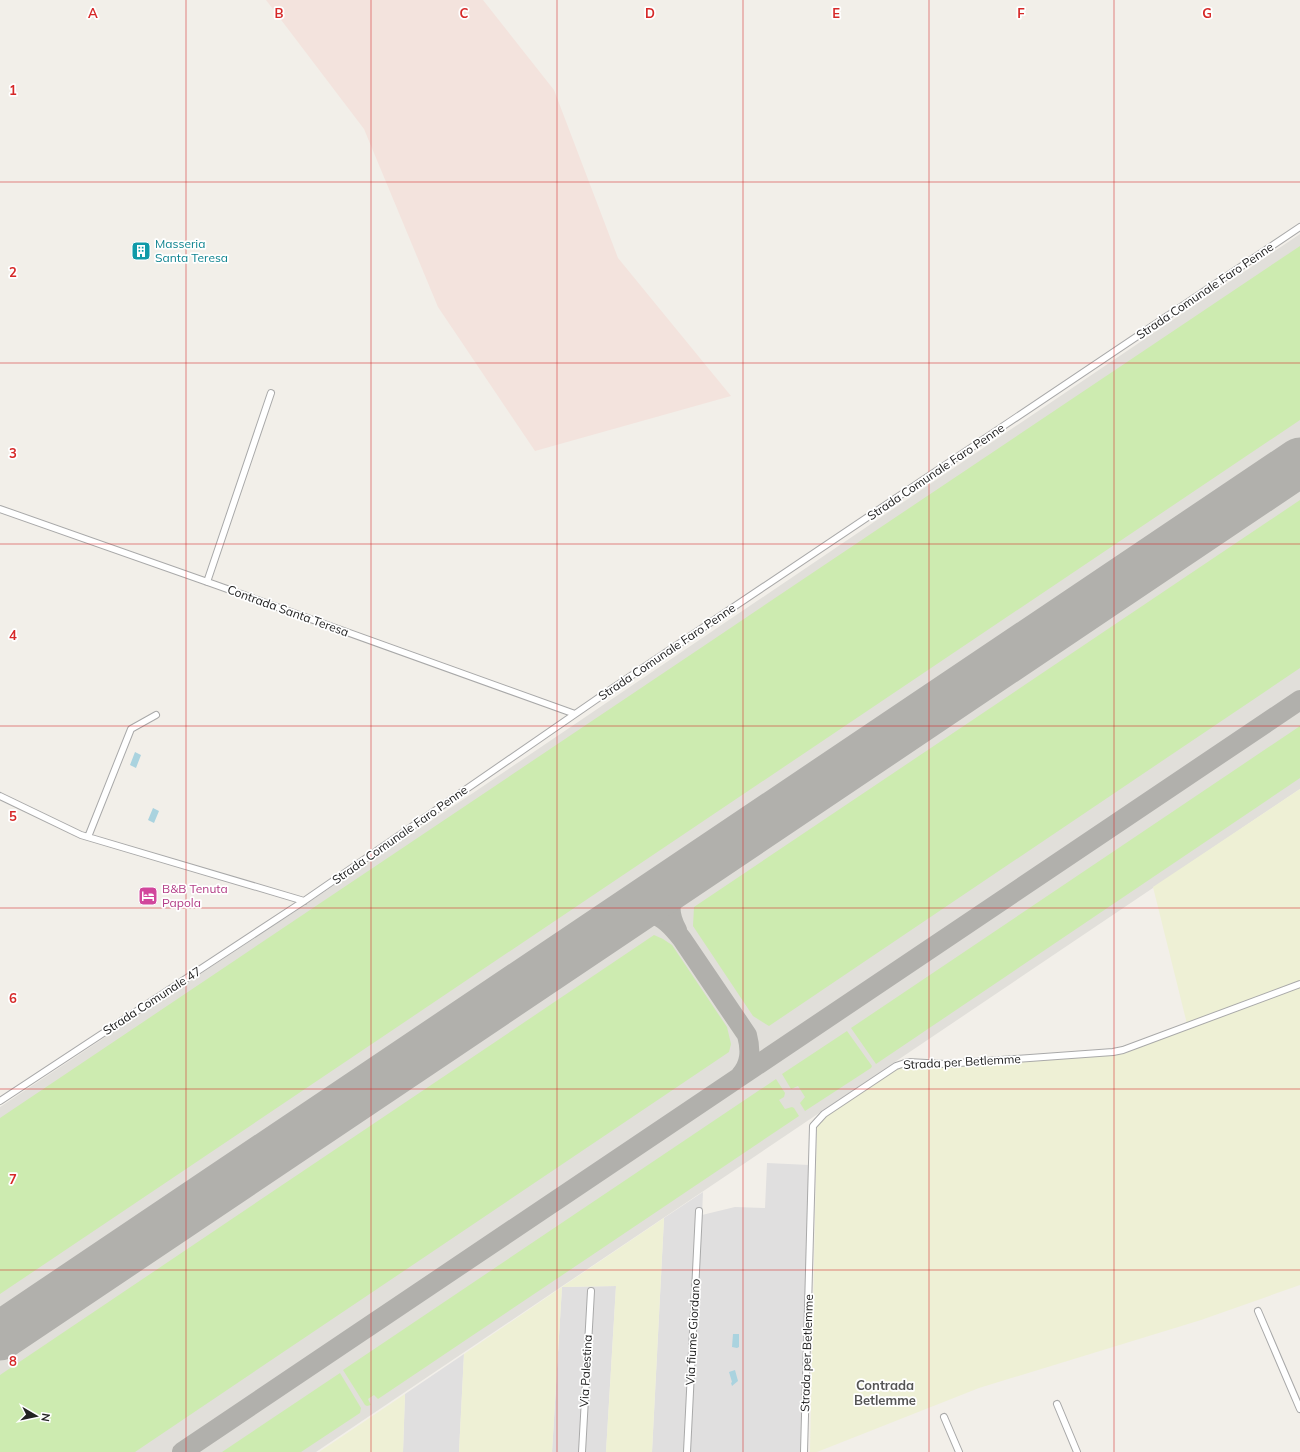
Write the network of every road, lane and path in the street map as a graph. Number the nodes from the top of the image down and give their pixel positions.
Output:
1 (1300, 227) edge
2 (271, 393) dead end
3 (0, 509) edge
4 (207, 582) junction
5 (575, 714) junction
6 (156, 715) dead end
7 (0, 796) edge
8 (88, 837) junction
9 (304, 901) junction
10 (1300, 984) edge
11 (0, 1101) edge
12 (699, 1211) dead end
13 (591, 1291) dead end
14 (1258, 1311) dead end
15 (1056, 1404) dead end
16 (1300, 1409) edge
17 (944, 1417) dead end
18 (582, 1452) edge
19 (687, 1452) edge
20 (804, 1452) edge
21 (959, 1452) edge
22 (1077, 1452) edge

1 - 5 street, Strada Comunale Faro Penne
2 - 4 street
3 - 4 street, Contrada Santa Teresa
4 - 5 street, Contrada Santa Teresa
5 - 9 street, Strada Comunale Faro Penne
6 - 8 street
7 - 8 street
8 - 9 street
9 - 11 street, Strada Comunale 47
10 - 20 street, Strada per Betlemme
12 - 19 street, Via fiume Giordano
13 - 18 street, Via Palestina
14 - 16 street
15 - 22 street
17 - 21 street

